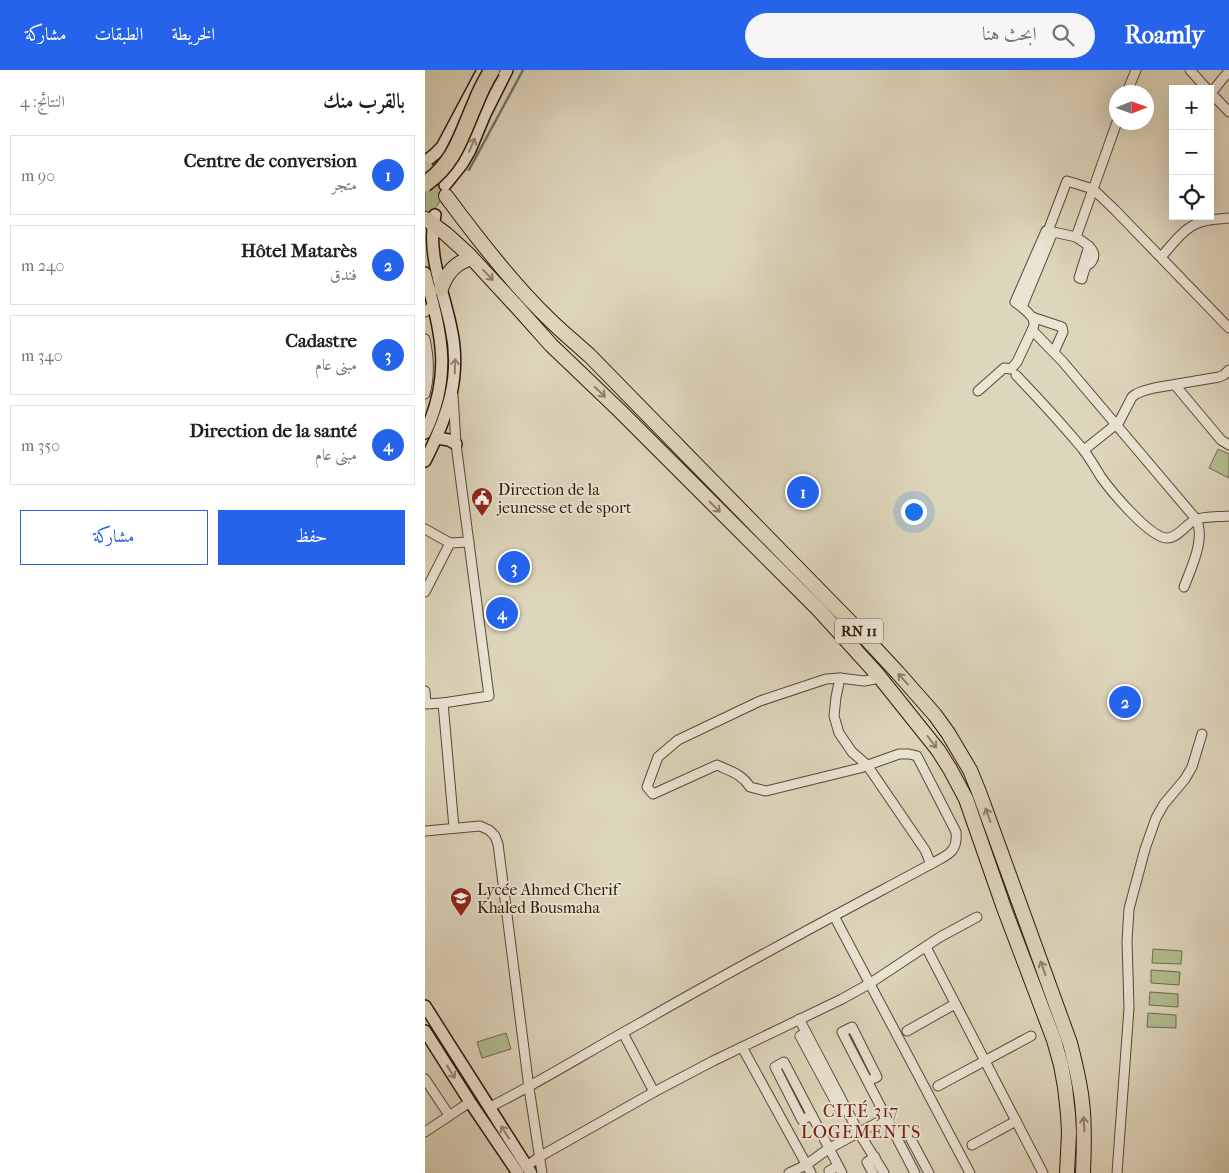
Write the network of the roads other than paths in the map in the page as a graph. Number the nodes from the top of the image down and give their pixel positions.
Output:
1 (483, 70) edge
2 (492, 70) edge
3 (507, 70) edge
4 (1136, 70) edge
5 (1190, 70) edge
6 (1229, 71) edge
7 (1130, 85) edge
8 (1203, 85) edge
9 (1214, 87) edge
10 (1214, 97) edge
11 (1229, 112) edge
12 (1114, 130) edge
13 (426, 170) edge
14 (1093, 189) junction
15 (445, 191) junction
16 (430, 219) edge
17 (1227, 220) edge
18 (1051, 231) junction
19 (1076, 237) junction
20 (1089, 246) dead end
21 (1161, 257) junction
22 (471, 258) junction
23 (425, 274) edge
24 (441, 288) junction
25 (429, 308) edge
26 (1032, 317) junction
27 (1229, 328) edge
28 (1032, 330) junction
29 (425, 339) edge
30 (1054, 352) junction
31 (1229, 370) edge
32 (1014, 372) junction
33 (1175, 385) junction
34 (453, 391) junction
35 (977, 391) dead end
36 (425, 394) edge
37 (1116, 424) junction
38 (425, 433) edge
39 (437, 438) junction
40 (456, 444) junction
41 (1229, 444) edge
42 (1084, 450) junction
43 (425, 461) edge
44 (1229, 516) edge
45 (1196, 519) junction
46 (425, 529) edge
47 (469, 542) junction
48 (450, 543) junction
49 (1184, 587) dead end
50 (425, 592) edge
51 (840, 678) junction
52 (880, 678) junction
53 (425, 692) edge
54 (443, 703) junction
55 (426, 704) edge
56 (1202, 734) dead end
57 (867, 765) junction
58 (454, 828) junction
59 (425, 831) edge
60 (931, 864) junction
61 (834, 916) junction
62 (977, 917) dead end
63 (926, 947) junction
64 (869, 984) junction
65 (955, 1004) junction
66 (425, 1006) edge
67 (799, 1020) junction
68 (425, 1031) edge
69 (907, 1031) dead end
70 (623, 1033) junction
71 (1031, 1036) dead end
72 (742, 1047) junction
73 (985, 1060) junction
74 (425, 1079) edge
75 (868, 1082) junction
76 (938, 1086) dead end
77 (529, 1088) junction
78 (654, 1092) junction
79 (470, 1102) junction
80 (490, 1107) junction
81 (449, 1115) junction
82 (812, 1116) junction
83 (886, 1118) junction
84 (1016, 1121) junction
85 (425, 1132) edge
86 (859, 1133) junction
87 (896, 1136) junction
88 (971, 1146) dead end
89 (829, 1149) junction
90 (539, 1157) junction
91 (875, 1157) junction
92 (806, 1164) junction
93 (840, 1170) edge
94 (525, 1171) edge
95 (542, 1173) edge
96 (789, 1173) edge
97 (811, 1173) edge
98 (830, 1173) edge
99 (873, 1173) edge
100 (884, 1173) edge
101 (915, 1173) edge
102 (929, 1173) edge
103 (970, 1173) edge
104 (1043, 1173) edge
105 (1067, 1173) edge
106 (1083, 1173) edge
107 (1117, 1173) edge

1 - 13 main road
2 - 13 highway, bridge
15 -> 3 main road
4 - 7 street
5 - 8 street
6 - 9 street
10 - 11 street
12 - 14 street
13 - 15 main road, RN 11
14 - 18 street
14 - 19 street
14 - 21 street
15 - 16 main road
106 -> 15 highway, RN 11
16 - 22 highway, RN 11
16 - 24 main road
17 - 21 street
18 - 19 street
18 - 26 street
19 - 20 street
21 - 27 street
22 - 24 highway
22 -> 52 highway, RN 11
23 - 25 main road
34 -> 24 main road
25 - 38 main road
26 - 28 street
26 - 30 street
28 - 30 street
28 - 32 street
29 - 36 street
30 - 37 street
31 - 33 street
32 - 35 street
32 - 42 street
33 - 37 street
33 - 41 street
34 - 39 main road
34 - 40 street
37 - 42 street
37 - 45 street
39 - 40 main road
39 - 43 main road
40 - 47 street
42 - 45 street
44 - 45 street
45 - 49 street
46 - 48 street
47 - 48 street
47 - 54 street
48 - 50 street
51 - 52 street
51 - 57 street
51 - 57 street
52 -> 105 highway, RN 11
53 - 55 street
54 - 55 street
54 - 58 street
56 - 107 street
57 - 60 street
57 - 60 street
58 - 59 street
58 - 77 street
60 - 61 street
61 - 64 street
61 - 70 street
62 - 63 street
63 - 64 street
63 - 65 street
64 - 67 street
64 - 103 street
65 - 69 street
65 - 73 street
66 - 80 main road
67 - 72 street
67 - 86 street
68 -> 79 main road
70 - 77 street
70 - 78 street
71 - 73 street
72 - 78 street
72 - 92 street
73 - 76 street
73 - 84 street
74 - 81 street
75 - 75 street
75 - 83 street
77 - 80 street
77 - 90 street
78 - 90 street
79 - 81 street
79 - 94 main road
94 -> 80 main road
81 - 85 street
82 - 82 street
82 - 89 street
83 - 86 street
83 - 87 street
84 - 88 street
84 - 104 street
86 - 89 street
86 - 91 street
87 - 101 street
87 - 102 street
89 - 92 street
89 - 93 street
90 - 94 street
90 - 95 street
91 - 99 street
91 - 100 street
92 - 96 street
92 - 97 street
93 - 98 street

